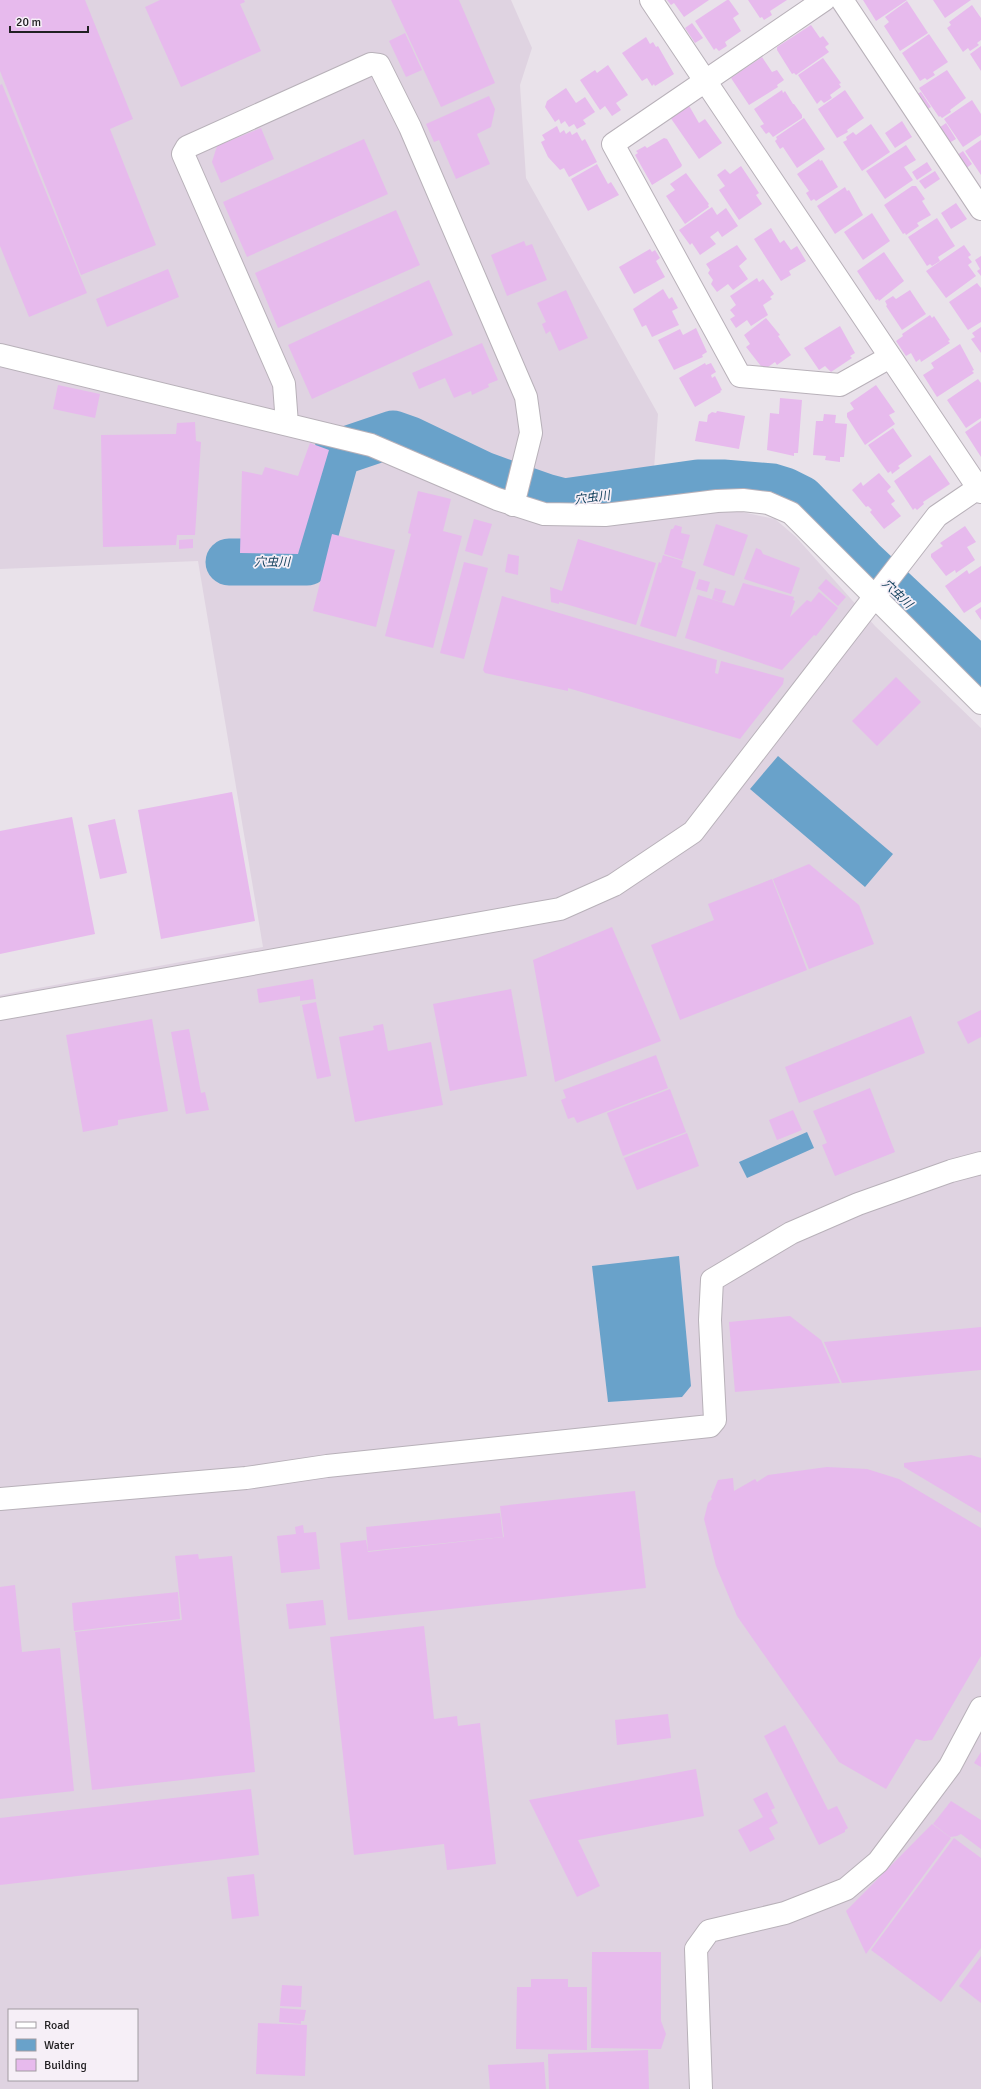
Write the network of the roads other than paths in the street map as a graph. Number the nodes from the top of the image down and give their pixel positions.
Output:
1 (651, 0) edge
2 (824, 0) edge
3 (842, 0) edge
4 (705, 81) junction
5 (981, 209) edge
6 (0, 355) edge
7 (890, 357) junction
8 (287, 424) junction
9 (980, 489) edge
10 (513, 505) junction
11 (874, 597) junction
12 (981, 703) edge
13 (0, 1009) edge
14 (981, 1163) edge
15 (0, 1499) edge
16 (981, 1708) edge
17 (701, 2089) edge

1 - 4 street
2 - 4 street
3 - 5 street
4 - 7 street
4 - 7 street
6 - 8 street
7 - 9 street
8 - 10 street
8 - 10 street
9 - 11 street
10 - 11 street
11 - 12 street
11 - 13 street
14 - 15 street
16 - 17 street

